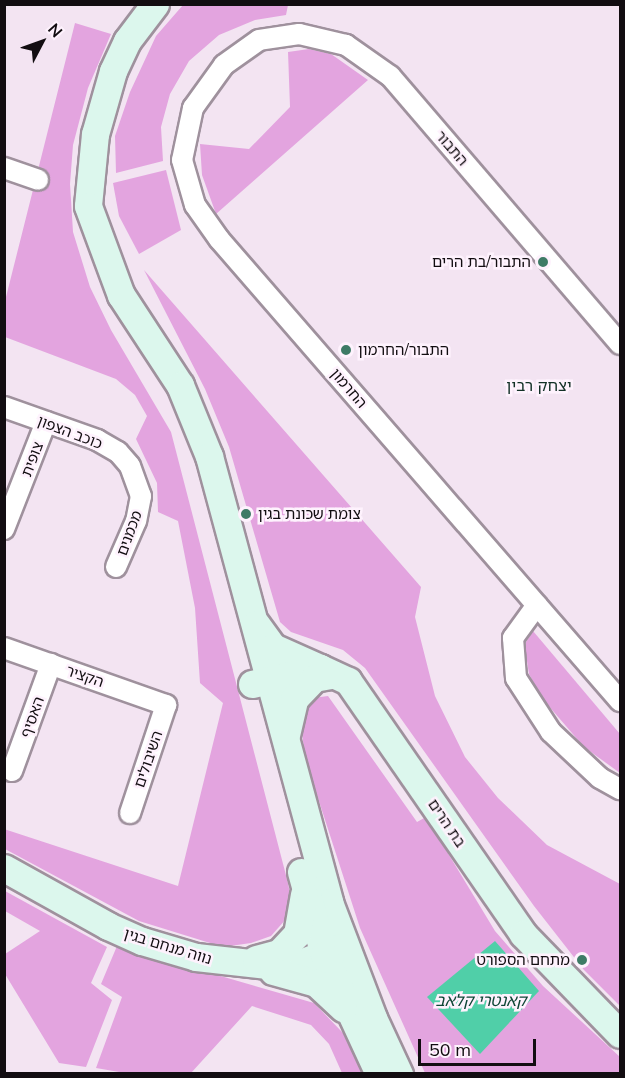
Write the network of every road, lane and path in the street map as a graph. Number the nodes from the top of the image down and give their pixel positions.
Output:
1 (155, 4) edge
2 (240, 50) joint
3 (4, 168) edge
4 (38, 180) dead end
5 (621, 344) edge
6 (180, 385) junction
7 (4, 407) edge
8 (46, 422) junction
9 (130, 466) joint
10 (4, 529) edge
11 (116, 567) dead end
12 (537, 605) junction
13 (252, 617) junction
14 (4, 648) edge
15 (51, 664) junction
16 (331, 672) junction
17 (260, 682) junction
18 (621, 702) edge
19 (166, 705) joint
20 (286, 748) junction
21 (12, 771) dead end
22 (621, 789) edge
23 (130, 813) dead end
24 (4, 868) edge
25 (302, 876) junction
26 (334, 950) junction
27 (222, 962) junction
28 (251, 966) junction
29 (621, 1034) edge
30 (366, 1048) junction
31 (379, 1074) edge
32 (399, 1074) edge

1 - 6 main road
2 - 5 street, התבור
2 - 12 street, החרמון
3 - 4 street
6 - 13 main road
6 - 17 main road
7 - 8 street, כוכב הצפון
8 - 9 street, כוכב הצפון
8 - 10 street, צופית
9 - 11 street, מכמנים
12 - 18 street, החרמון
12 - 22 street
13 - 16 main road
13 - 17 main road
14 - 15 street, הקציר
15 - 19 street, הקציר
15 - 21 street, האסיף
16 - 17 main road
16 - 20 main road
16 - 29 main road, בת הרים
17 - 20 main road
17 - 25 main road
19 - 23 street, השיבולים
20 - 26 main road
24 - 27 main road, נווה מנחם בגין
25 - 26 main road
25 - 27 main road
26 - 28 main road, נווה מנחם בגין
26 - 30 main road
26 - 32 main road
27 - 28 main road, נווה מנחם בגין
28 - 30 main road
30 - 31 main road

